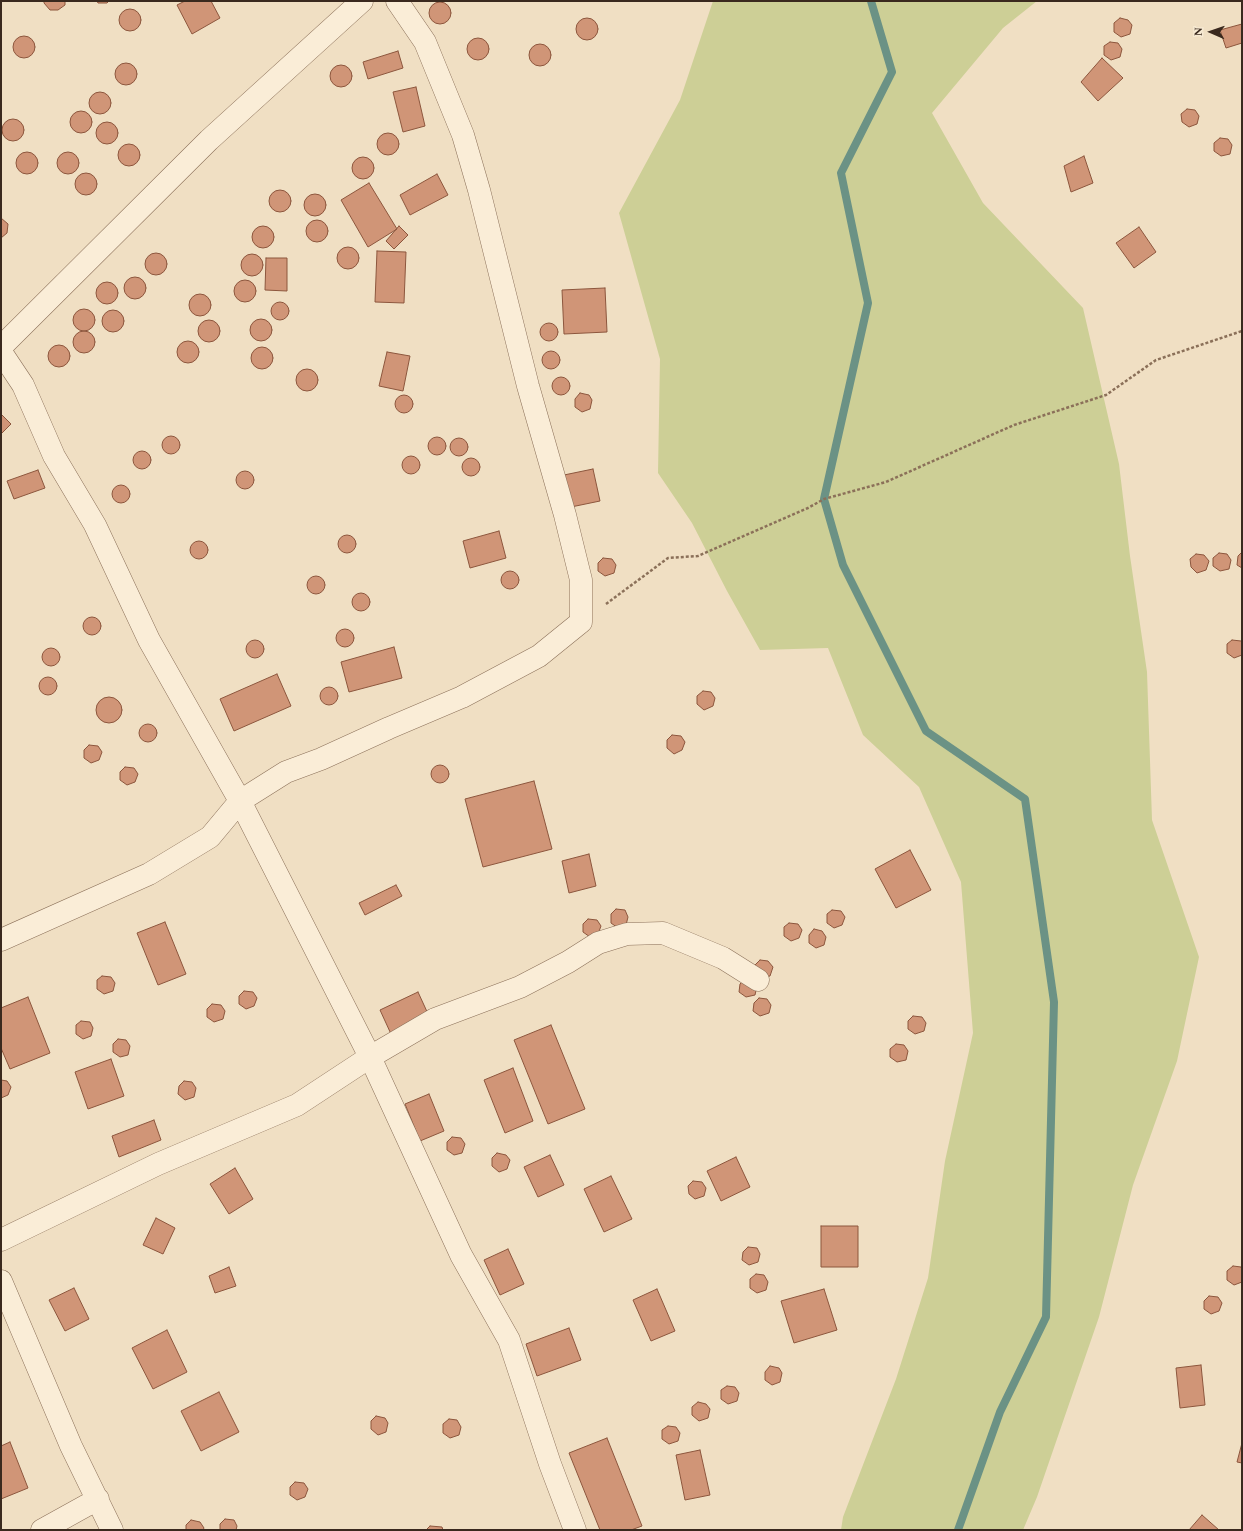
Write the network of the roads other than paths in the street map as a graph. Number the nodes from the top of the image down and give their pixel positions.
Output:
1 (362, 1) edge
2 (397, 1) edge
3 (1, 347) edge
4 (1, 352) edge
5 (240, 800) junction
6 (1, 940) edge
7 (758, 980) dead end
8 (370, 1057) junction
9 (1, 1240) edge
10 (1, 1281) edge
11 (98, 1499) junction
12 (42, 1530) edge
13 (112, 1530) edge
14 (576, 1530) edge

1 - 3 street
2 - 5 street
4 - 5 street
5 - 6 street
5 - 8 street
7 - 8 street
8 - 9 street
8 - 14 street
10 - 11 street
11 - 12 street
11 - 13 street

